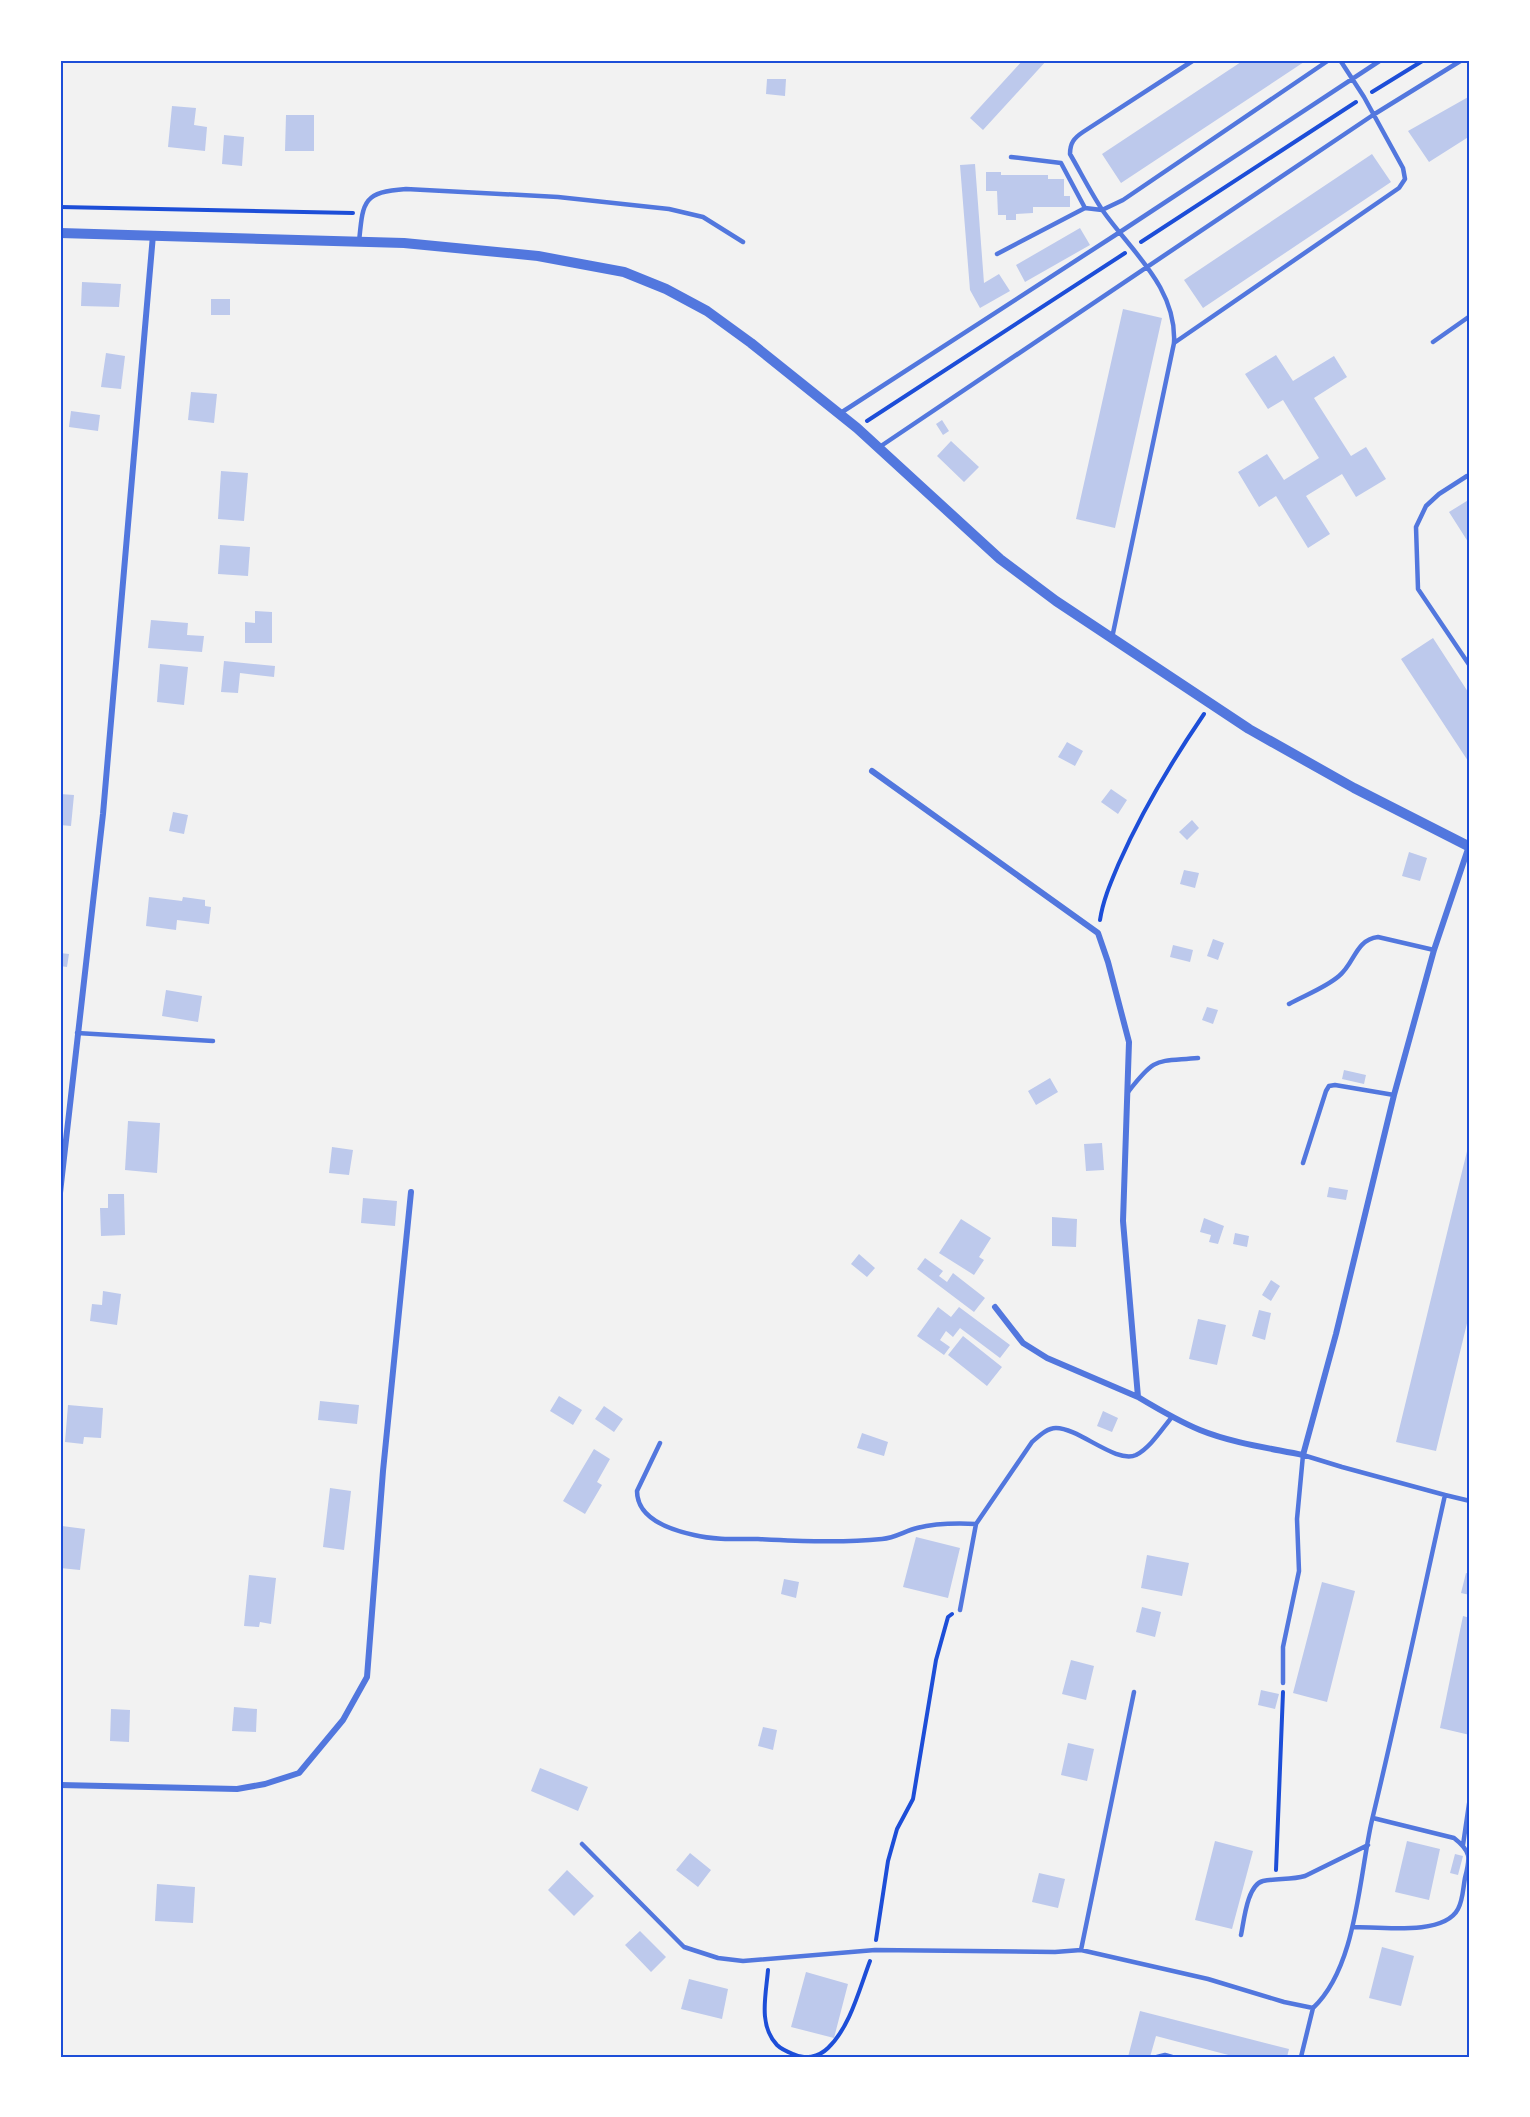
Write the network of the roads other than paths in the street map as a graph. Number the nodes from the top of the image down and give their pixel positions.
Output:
1 (1194, 60) edge
2 (1329, 60) edge
3 (1341, 60) edge
4 (1381, 60) edge
5 (1462, 60) edge
6 (1351, 79) junction
7 (1373, 115) junction
8 (1011, 157) dead end
9 (1086, 208) junction
10 (1102, 210) junction
11 (60, 232) edge
12 (1120, 232) junction
13 (153, 235) junction
14 (359, 242) junction
15 (743, 242) dead end
16 (997, 254) dead end
17 (1147, 266) junction
18 (1470, 316) edge
19 (1433, 342) dead end
20 (1174, 343) junction
21 (839, 414) junction
22 (878, 448) junction
23 (1470, 477) edge
24 (1112, 639) junction
25 (1470, 666) edge
26 (872, 771) dead end
27 (1469, 846) edge
28 (1434, 950) junction
29 (1289, 1004) dead end
30 (77, 1033) junction
31 (213, 1041) dead end
32 (1198, 1058) dead end
33 (1128, 1092) junction
34 (1394, 1095) junction
35 (1303, 1163) dead end
36 (411, 1192) dead end
37 (60, 1193) edge
38 (995, 1307) dead end
39 (1138, 1396) junction
40 (1172, 1417) junction
41 (660, 1443) dead end
42 (1304, 1455) junction
43 (1445, 1495) junction
44 (1470, 1502) edge
45 (976, 1524) junction
46 (960, 1610) road end
47 (1283, 1683) road end
48 (1134, 1692) dead end
49 (60, 1785) edge
50 (1470, 1797) edge
51 (1373, 1818) junction
52 (582, 1844) dead end
53 (1368, 1845) junction
54 (1463, 1845) junction
55 (1353, 1927) junction
56 (1241, 1935) dead end
57 (1082, 1950) junction
58 (1313, 2008) junction
59 (1157, 2057) edge
60 (1172, 2057) edge
61 (1301, 2057) edge

1 - 10 lane
2 - 10 lane
3 - 6 lane
4 - 6 lane
5 - 7 lane
6 - 7 lane
6 - 12 lane
7 - 17 lane
7 - 20 lane
8 - 9 lane
9 - 10 lane
9 - 16 lane
10 - 12 lane
11 - 13 street
12 - 17 lane
12 - 21 lane
13 - 14 street
13 - 30 street
14 - 15 lane
14 - 21 street
17 - 20 lane
17 - 22 lane
18 - 19 lane
20 - 24 lane
21 - 22 street
22 - 24 street
23 - 25 lane
24 - 27 street
26 - 33 street
27 - 28 street
28 - 29 lane
28 - 34 street
30 - 31 lane
30 - 37 street
32 - 33 lane
33 - 39 street
34 - 35 lane
34 - 42 street
36 - 49 street
38 - 39 street
39 - 40 street
40 - 42 street
40 - 45 lane
41 - 45 lane
42 - 43 lane
42 - 47 lane
43 - 44 lane
43 - 51 lane
45 - 46 lane
48 - 57 lane
50 - 54 lane
51 - 53 lane
51 - 54 lane
52 - 57 lane
53 - 55 lane
53 - 56 lane
54 - 55 lane
55 - 58 lane
57 - 58 lane
58 - 61 lane
59 - 60 lane

